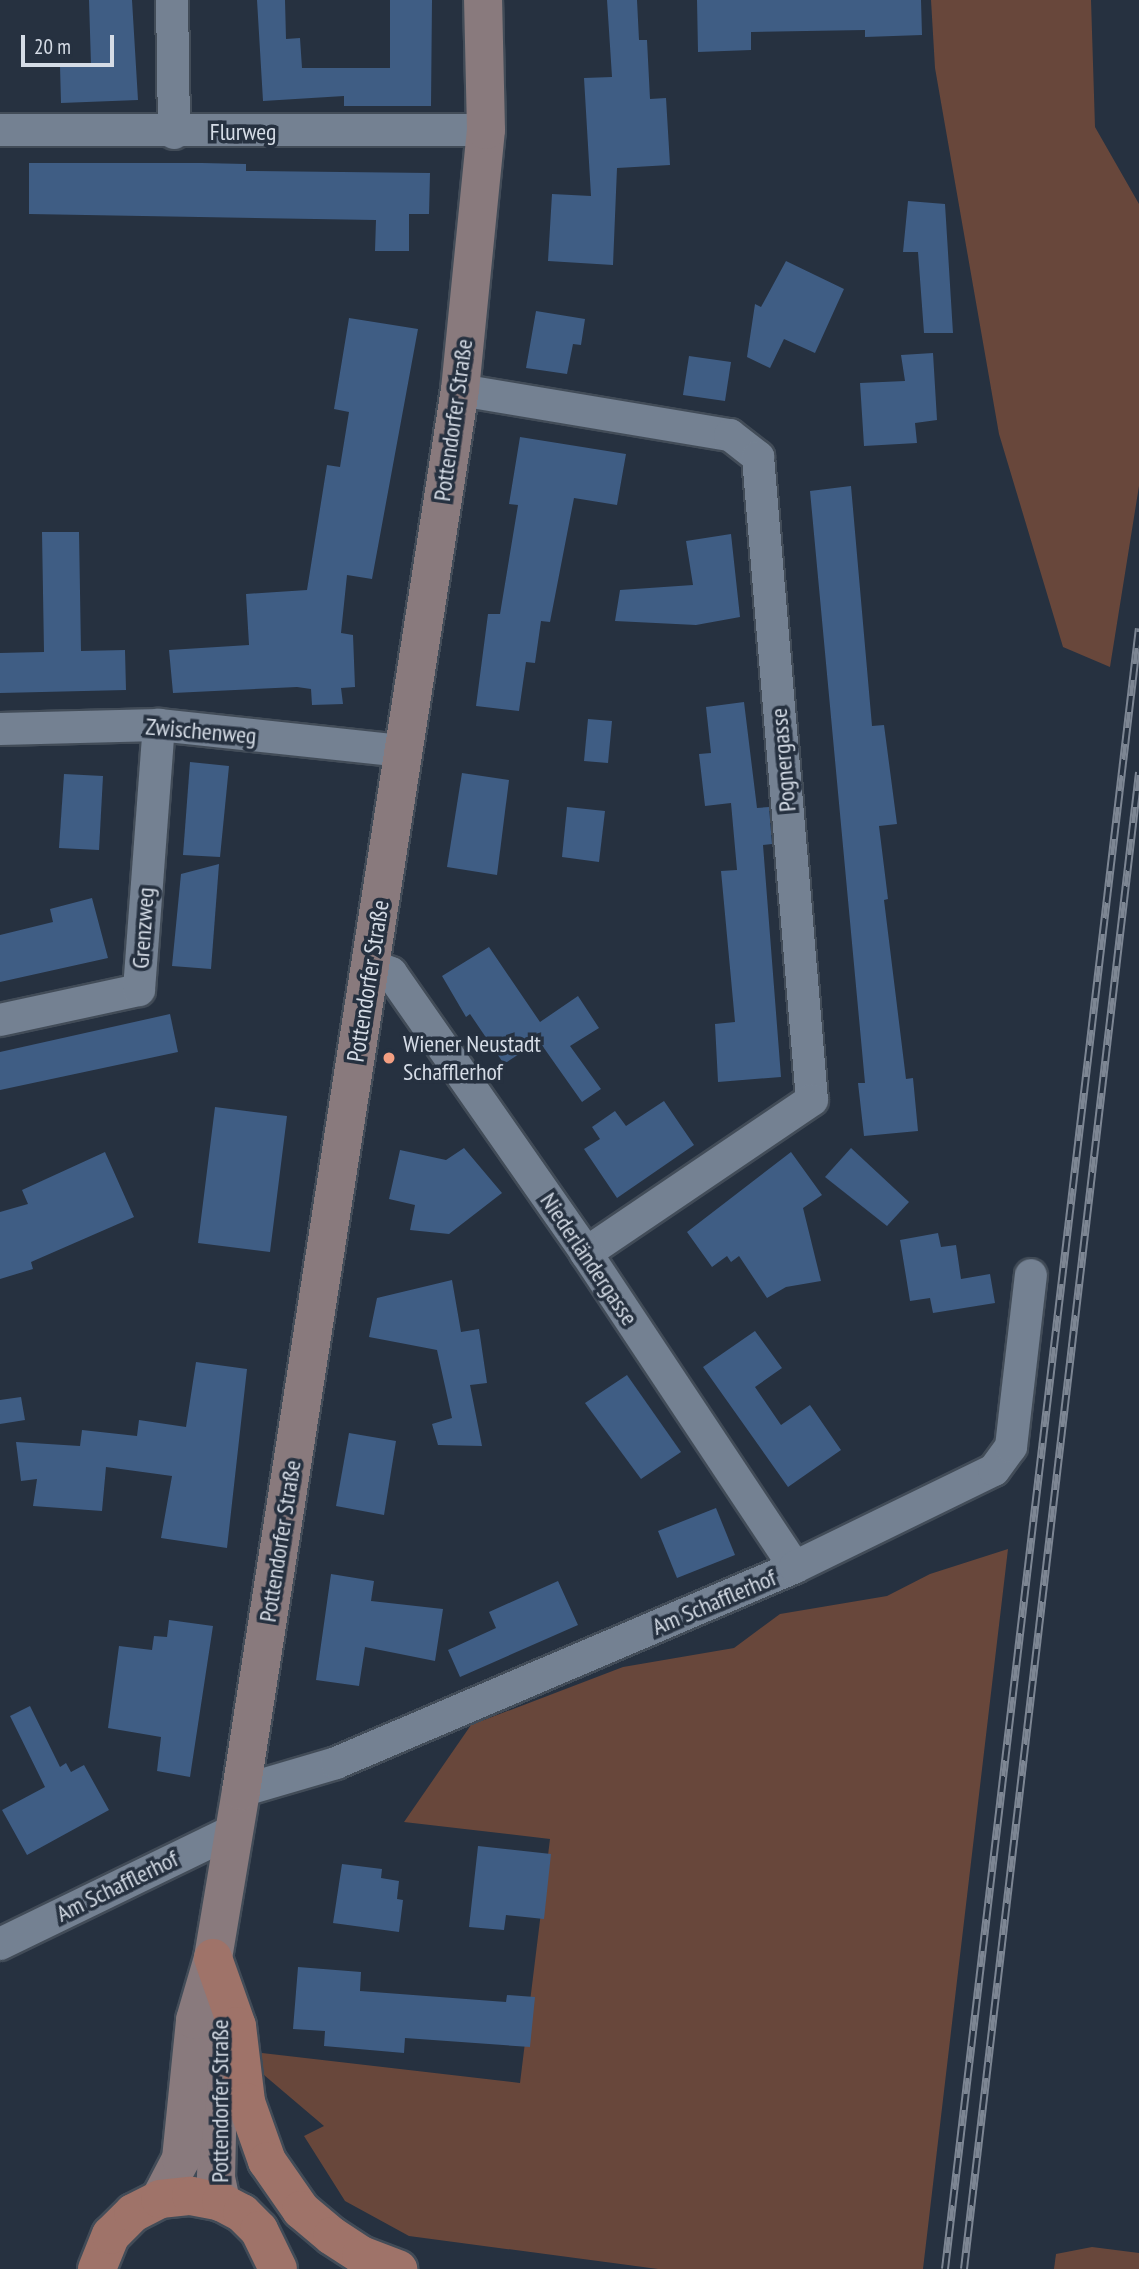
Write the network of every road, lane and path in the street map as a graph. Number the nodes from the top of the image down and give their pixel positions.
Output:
1 (172, 0) edge
2 (482, 0) edge
3 (0, 130) edge
4 (486, 130) junction
5 (174, 133) junction
6 (460, 390) junction
7 (159, 725) junction
8 (0, 729) edge
9 (401, 751) junction
10 (369, 964) junction
11 (0, 1020) edge
12 (586, 1253) junction
13 (1031, 1275) dead end
14 (795, 1567) junction
15 (241, 1791) junction
16 (235, 1830) junction
17 (0, 1944) edge
18 (213, 1958) junction
19 (160, 2199) junction
20 (221, 2202) junction
21 (94, 2267) edge
22 (278, 2269) edge
23 (398, 2269) edge

1 - 5 street
2 - 4 main road, Pottendorfer Straße
3 - 5 street, Flurweg
4 - 5 street, Flurweg
4 - 6 main road, Pottendorfer Straße
6 - 9 main road, Pottendorfer Straße
6 - 12 street, Pognergasse
7 - 8 street, Zwischenweg
7 - 9 street, Zwischenweg
7 - 11 street, Grenzweg
9 - 10 main road, Pottendorfer Straße
10 - 12 street, Niederländergasse
10 - 15 main road, Pottendorfer Straße
12 - 14 street, Niederländergasse
13 - 14 street, Am Schafflerhof
14 - 15 street, Am Schafflerhof
15 - 16 main road, Pottendorfer Straße
16 - 17 street, Am Schafflerhof
16 - 18 main road, Pottendorfer Straße
18 - 19 main road, Pottendorfer Straße
18 - 20 main road, Pottendorfer Straße
18 - 23 main road
19 - 20 main road
19 - 21 main road
20 - 22 main road

